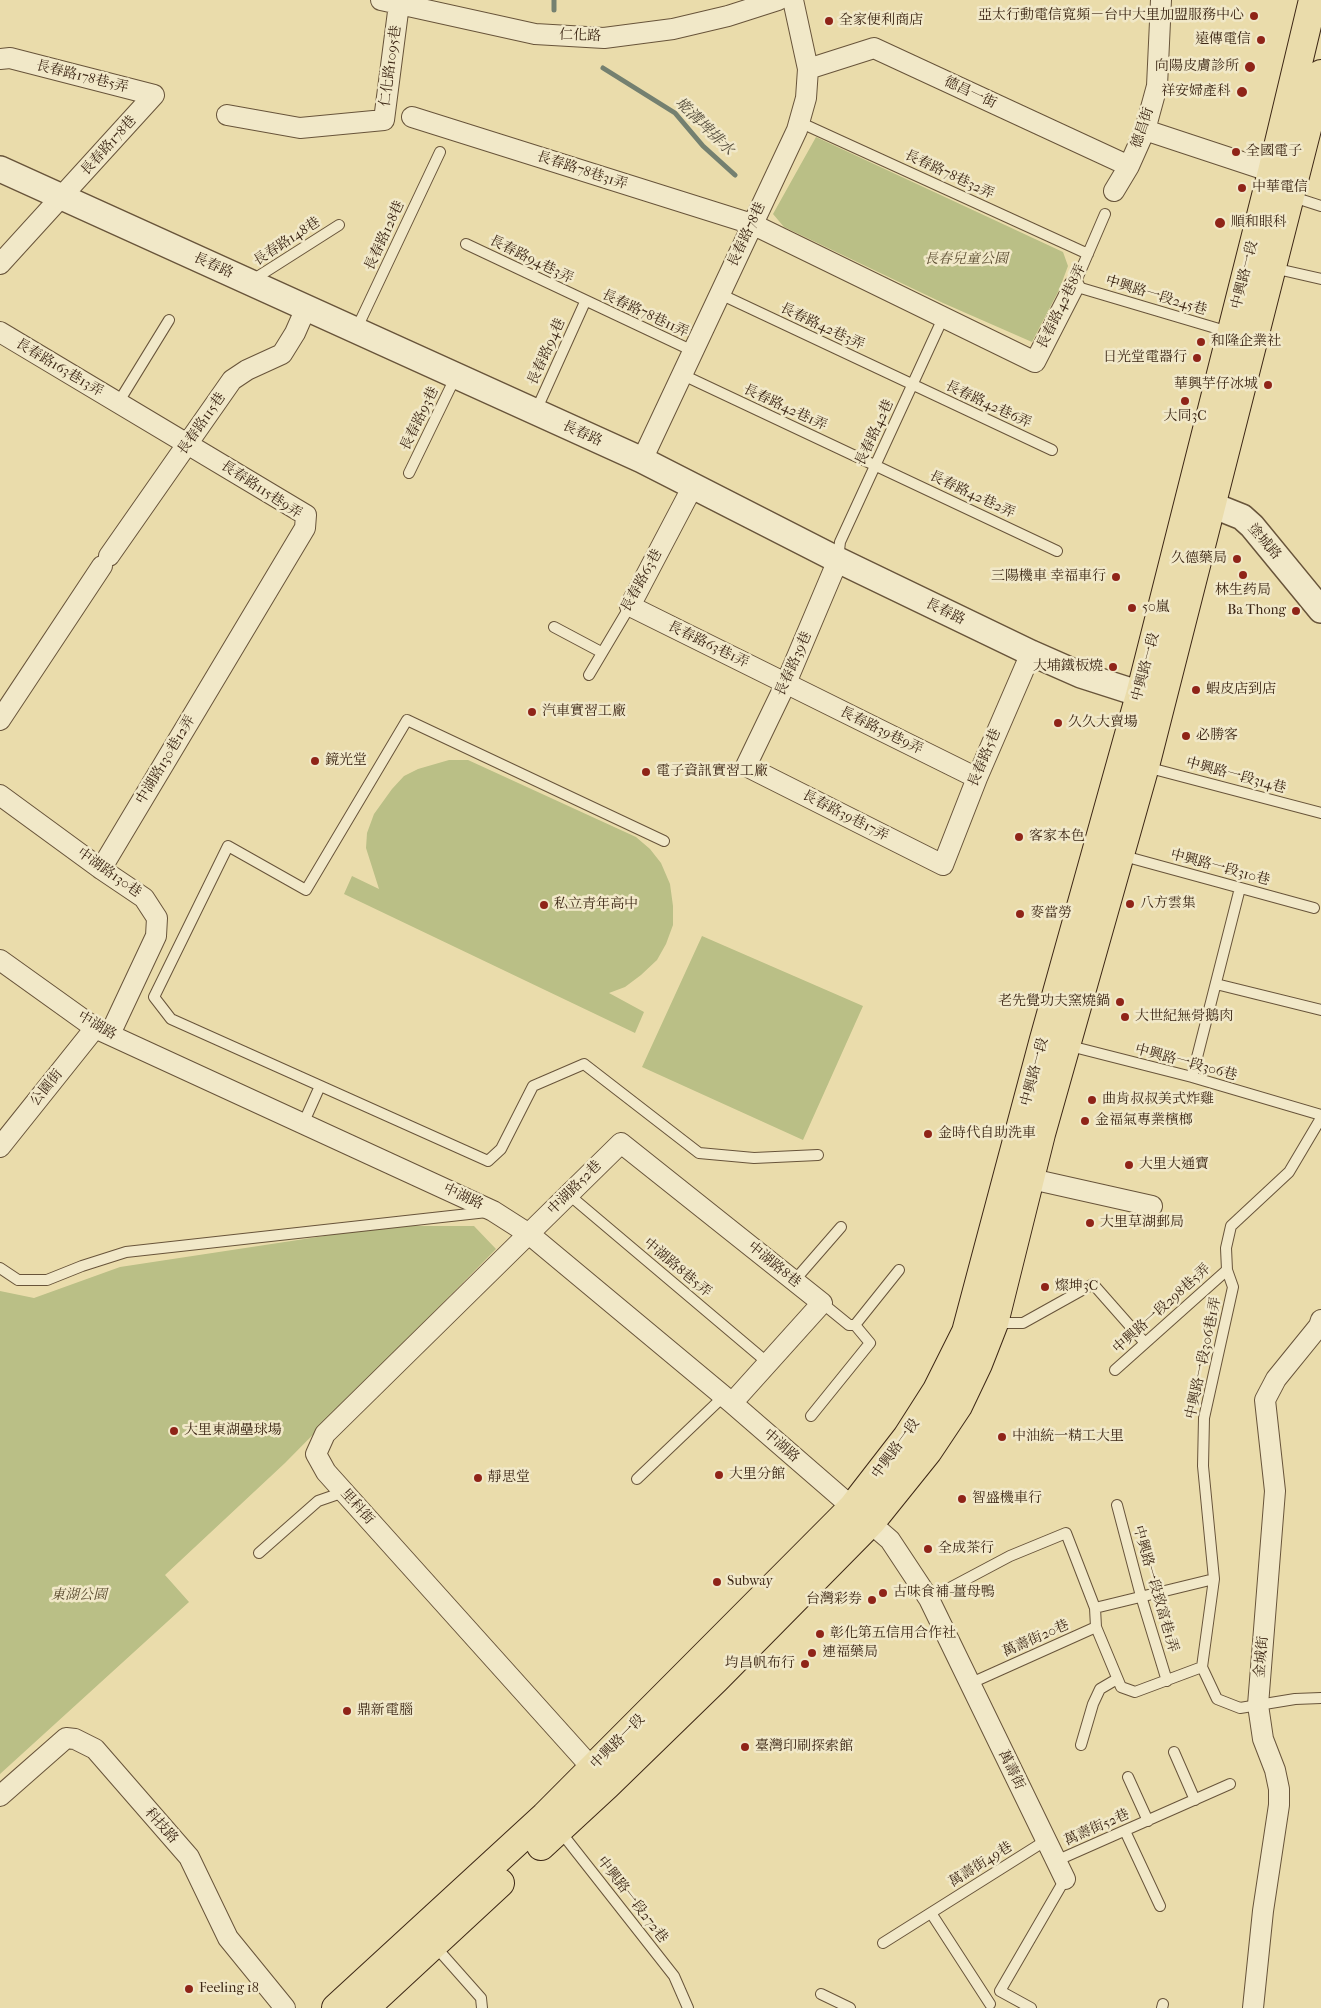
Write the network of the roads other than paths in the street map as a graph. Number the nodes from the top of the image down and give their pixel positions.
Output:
1 (778, 0) edge
2 (793, 0) edge
3 (1161, 0) edge
4 (1313, 0) edge
5 (390, 2) edge
6 (5, 58) edge
7 (808, 69) junction
8 (1321, 74) edge
9 (154, 95) joint
10 (227, 116) dead end
11 (399, 118) junction
12 (799, 122) junction
13 (1145, 130) junction
14 (440, 152) dead end
15 (1129, 166) junction
16 (0, 169) edge
17 (1272, 172) junction
18 (1114, 191) dead end
19 (1289, 196) junction
20 (63, 197) junction
21 (1321, 206) edge
22 (1105, 214) dead end
23 (752, 224) junction
24 (339, 225) dead end
25 (466, 244) dead end
26 (1088, 254) junction
27 (0, 264) edge
28 (1260, 264) junction
29 (1321, 279) edge
30 (250, 282) junction
31 (1074, 286) junction
32 (720, 294) junction
33 (585, 302) junction
34 (306, 308) junction
35 (943, 318) junction
36 (169, 320) dead end
37 (356, 331) junction
38 (0, 332) edge
39 (1230, 333) junction
40 (693, 351) junction
41 (683, 375) junction
42 (455, 378) junction
43 (913, 385) junction
44 (118, 403) junction
45 (535, 413) junction
46 (188, 445) junction
47 (1052, 450) dead end
48 (642, 460) junction
49 (875, 465) junction
50 (409, 473) dead end
51 (693, 486) junction
52 (1201, 503) junction
53 (1057, 551) dead end
54 (838, 560) junction
55 (630, 606) junction
56 (1321, 610) edge
57 (554, 627) dead end
58 (232, 652) joint
59 (601, 652) junction
60 (1030, 652) junction
61 (589, 675) dead end
62 (786, 683) junction
63 (1150, 698) junction
64 (0, 720) edge
65 (746, 766) joint
66 (1145, 766) junction
67 (976, 778) junction
68 (0, 795) edge
69 (1321, 813) edge
70 (664, 841) dead end
71 (1119, 854) junction
72 (943, 865) joint
73 (101, 869) junction
74 (1240, 888) junction
75 (1314, 908) dead end
76 (0, 960) edge
77 (1216, 984) junction
78 (1321, 1010) edge
79 (103, 1031) junction
80 (1055, 1042) junction
81 (1192, 1077) junction
82 (320, 1086) junction
83 (1321, 1116) edge
84 (7, 1124) edge
85 (303, 1124) junction
86 (621, 1143) joint
87 (0, 1148) edge
88 (818, 1155) dead end
89 (1019, 1177) junction
90 (568, 1194) junction
91 (1152, 1206) dead end
92 (493, 1211) junction
93 (841, 1227) dead end
94 (529, 1234) junction
95 (0, 1268) edge
96 (899, 1270) dead end
97 (1227, 1270) junction
98 (794, 1281) junction
99 (822, 1303) junction
100 (1321, 1320) edge
101 (994, 1323) junction
102 (855, 1325) junction
103 (1145, 1343) junction
104 (768, 1363) junction
105 (1116, 1370) dead end
106 (728, 1400) junction
107 (811, 1416) dead end
108 (637, 1479) dead end
109 (344, 1492) junction
110 (1117, 1505) dead end
111 (861, 1515) junction
112 (259, 1553) dead end
113 (1214, 1579) junction
114 (1141, 1596) junction
115 (928, 1599) junction
116 (1095, 1608) junction
117 (1096, 1627) junction
118 (1202, 1667) junction
119 (1117, 1679) junction
120 (1167, 1681) junction
121 (969, 1684) junction
122 (1321, 1698) edge
123 (1258, 1705) junction
124 (1081, 1745) dead end
125 (1174, 1752) dead end
126 (600, 1776) junction
127 (1128, 1777) dead end
128 (1230, 1784) dead end
129 (0, 1796) edge
130 (1195, 1800) junction
131 (1148, 1820) junction
132 (552, 1823) junction
133 (1125, 1831) junction
134 (1046, 1841) junction
135 (1062, 1870) junction
136 (1160, 1906) dead end
137 (931, 1913) junction
138 (883, 1943) dead end
139 (434, 1945) junction
140 (1000, 1991) junction
141 (821, 1994) dead end
142 (989, 2006) edge
143 (285, 2008) edge
144 (336, 2008) edge
145 (366, 2008) edge
146 (482, 2008) edge
147 (688, 2008) edge
148 (850, 2008) edge
149 (1030, 2008) edge
150 (1253, 2008) edge

1 - 5 street, 仁化路
2 - 7 street, 長春路78巷
3 - 13 street, 德昌街
4 - 17 main road, 中興路一段
5 - 11 street, 仁化路1095巷
6 - 9 street, 長春路178巷5弄
7 - 12 street, 長春路78巷
7 - 15 street, 德昌一街
8 - 19 main road, 中興路一段
9 - 20 street, 長春路178巷
10 - 11 street, 仁化路1095巷
11 - 23 street, 長春路78巷31弄
12 - 23 street, 長春路78巷
12 - 26 lane, 長春路78巷32弄
13 - 15 street, 德昌街
13 - 17 street
14 - 37 lane, 長春路128巷
15 - 18 street, 德昌街
16 - 20 street, 長春路
17 - 28 main road, 中興路一段
19 - 21 lane
19 - 28 main road, 中興路一段
20 - 27 street, 長春路178巷
20 - 30 street, 長春路
22 - 26 lane, 長春路42巷8弄
23 - 32 street, 長春路78巷
23 - 35 street, 長春路78巷31弄
24 - 30 lane, 長春路148巷
25 - 33 lane, 長春路94巷3弄
26 - 31 lane, 長春路42巷8弄
28 - 29 lane
28 - 39 main road, 中興路一段
28 - 52 main road, 中興路一段
30 - 34 street, 長春路
31 - 35 street, 長春路42巷8弄
31 - 39 lane, 中興路一段245巷
32 - 40 street, 長春路78巷
32 - 43 lane, 長春路42巷3弄
33 - 40 lane, 長春路78巷11弄
33 - 45 lane, 長春路94巷
34 - 37 street, 長春路
34 - 46 street, 長春路115巷
35 - 43 lane, 長春路42巷
36 - 44 lane, 長春路163巷13弄
37 - 42 street, 長春路
38 - 44 street, 長春路163巷13弄
39 - 52 main road, 中興路一段
40 - 41 street, 長春路78巷
41 - 48 street, 長春路78巷
41 - 49 lane, 長春路42巷1弄
42 - 45 street, 長春路
42 - 50 lane, 長春路93巷
43 - 47 lane, 長春路42巷6弄
43 - 49 lane, 長春路42巷
44 - 46 street, 長春路163巷13弄
45 - 48 street, 長春路
46 - 58 street, 長春路115巷9弄
46 - 64 street, 長春路115巷
48 - 51 street, 長春路
49 - 53 lane, 長春路42巷2弄
49 - 54 lane, 長春路42巷
51 - 54 street, 長春路
51 - 55 street, 長春路63巷
52 - 56 street, 塗城路
52 - 63 main road, 中興路一段
54 - 60 street, 長春路
54 - 62 street, 長春路39巷
55 - 59 lane, 長春路63巷
55 - 62 street, 長春路63巷1弄
57 - 59 lane
58 - 73 street, 中湖路130巷12弄
59 - 61 lane, 長春路63巷
60 - 63 street, 長春路
60 - 67 street, 長春路5巷
62 - 65 street, 長春路39巷
62 - 67 street, 長春路39巷9弄
63 - 66 main road, 中興路一段
63 - 80 main road, 中興路一段
65 - 72 street, 長春路39巷17弄
66 - 69 lane, 中興路一段314巷
66 - 71 main road, 中興路一段
67 - 72 street, 長春路5巷
68 - 73 street, 中湖路130巷
70 - 82 lane
71 - 74 lane, 中興路一段310巷
71 - 80 main road, 中興路一段
73 - 79 street, 中湖路130巷
74 - 75 lane, 中興路一段310巷
74 - 77 lane
76 - 79 street, 中湖路
77 - 78 lane
77 - 81 lane
79 - 84 street, 公園街
79 - 85 street, 中湖路
80 - 81 lane, 中興路一段306巷
80 - 89 main road, 中興路一段
81 - 83 lane, 中興路一段306巷
82 - 85 lane
82 - 88 lane
83 - 97 lane, 中興路一段306巷1弄
84 - 87 street, 公園街
85 - 92 street, 中湖路
86 - 90 street, 中湖路52巷
86 - 98 street, 中湖路8巷
89 - 91 street
89 - 101 main road, 中興路一段
89 - 111 main road, 中興路一段
90 - 94 street, 中湖路52巷
90 - 104 lane, 中湖路8巷5弄
92 - 94 street, 中湖路
92 - 95 lane
93 - 98 lane
94 - 106 street, 中湖路
94 - 109 street, 里科街
96 - 102 lane
97 - 103 lane, 中興路一段298巷5弄
97 - 113 lane, 中興路一段306巷1弄
98 - 99 street, 中湖路8巷
99 - 102 lane
99 - 104 street
100 - 123 street, 金城街
101 - 103 lane
101 - 111 main road, 中興路一段
102 - 107 lane
103 - 105 lane, 中興路一段298巷5弄
104 - 106 street
106 - 108 lane
106 - 111 street, 中湖路
109 - 112 lane
109 - 126 street, 里科街
110 - 114 lane, 中興路一段致富巷1弄
111 - 115 street, 萬壽街
111 - 126 main road, 中興路一段
113 - 114 lane
113 - 118 lane, 中興路一段306巷1弄
114 - 116 lane
114 - 120 lane, 中興路一段致富巷1弄
115 - 116 lane
115 - 121 street, 萬壽街
116 - 117 lane
117 - 119 lane
117 - 121 lane, 萬壽街20巷
118 - 120 lane
118 - 123 lane
119 - 120 lane
119 - 124 lane
121 - 134 street, 萬壽街
122 - 123 lane
123 - 150 street, 金城街
125 - 130 lane
126 - 132 main road, 中興路一段
127 - 131 lane, 萬壽街52巷
128 - 130 lane, 萬壽街52巷
129 - 143 street, 科技路
130 - 131 lane, 萬壽街52巷
131 - 133 lane, 萬壽街52巷
132 - 139 main road, 中興路一段
132 - 144 main road, 中興路一段
132 - 147 lane, 中興路一段272巷
133 - 135 lane, 萬壽街52巷
133 - 136 lane
134 - 135 street, 萬壽街
134 - 137 lane, 萬壽街49巷
135 - 140 lane
137 - 138 lane, 萬壽街49巷
137 - 142 lane
139 - 145 main road, 中興路一段
139 - 146 lane
140 - 142 lane
140 - 149 lane
141 - 148 lane

